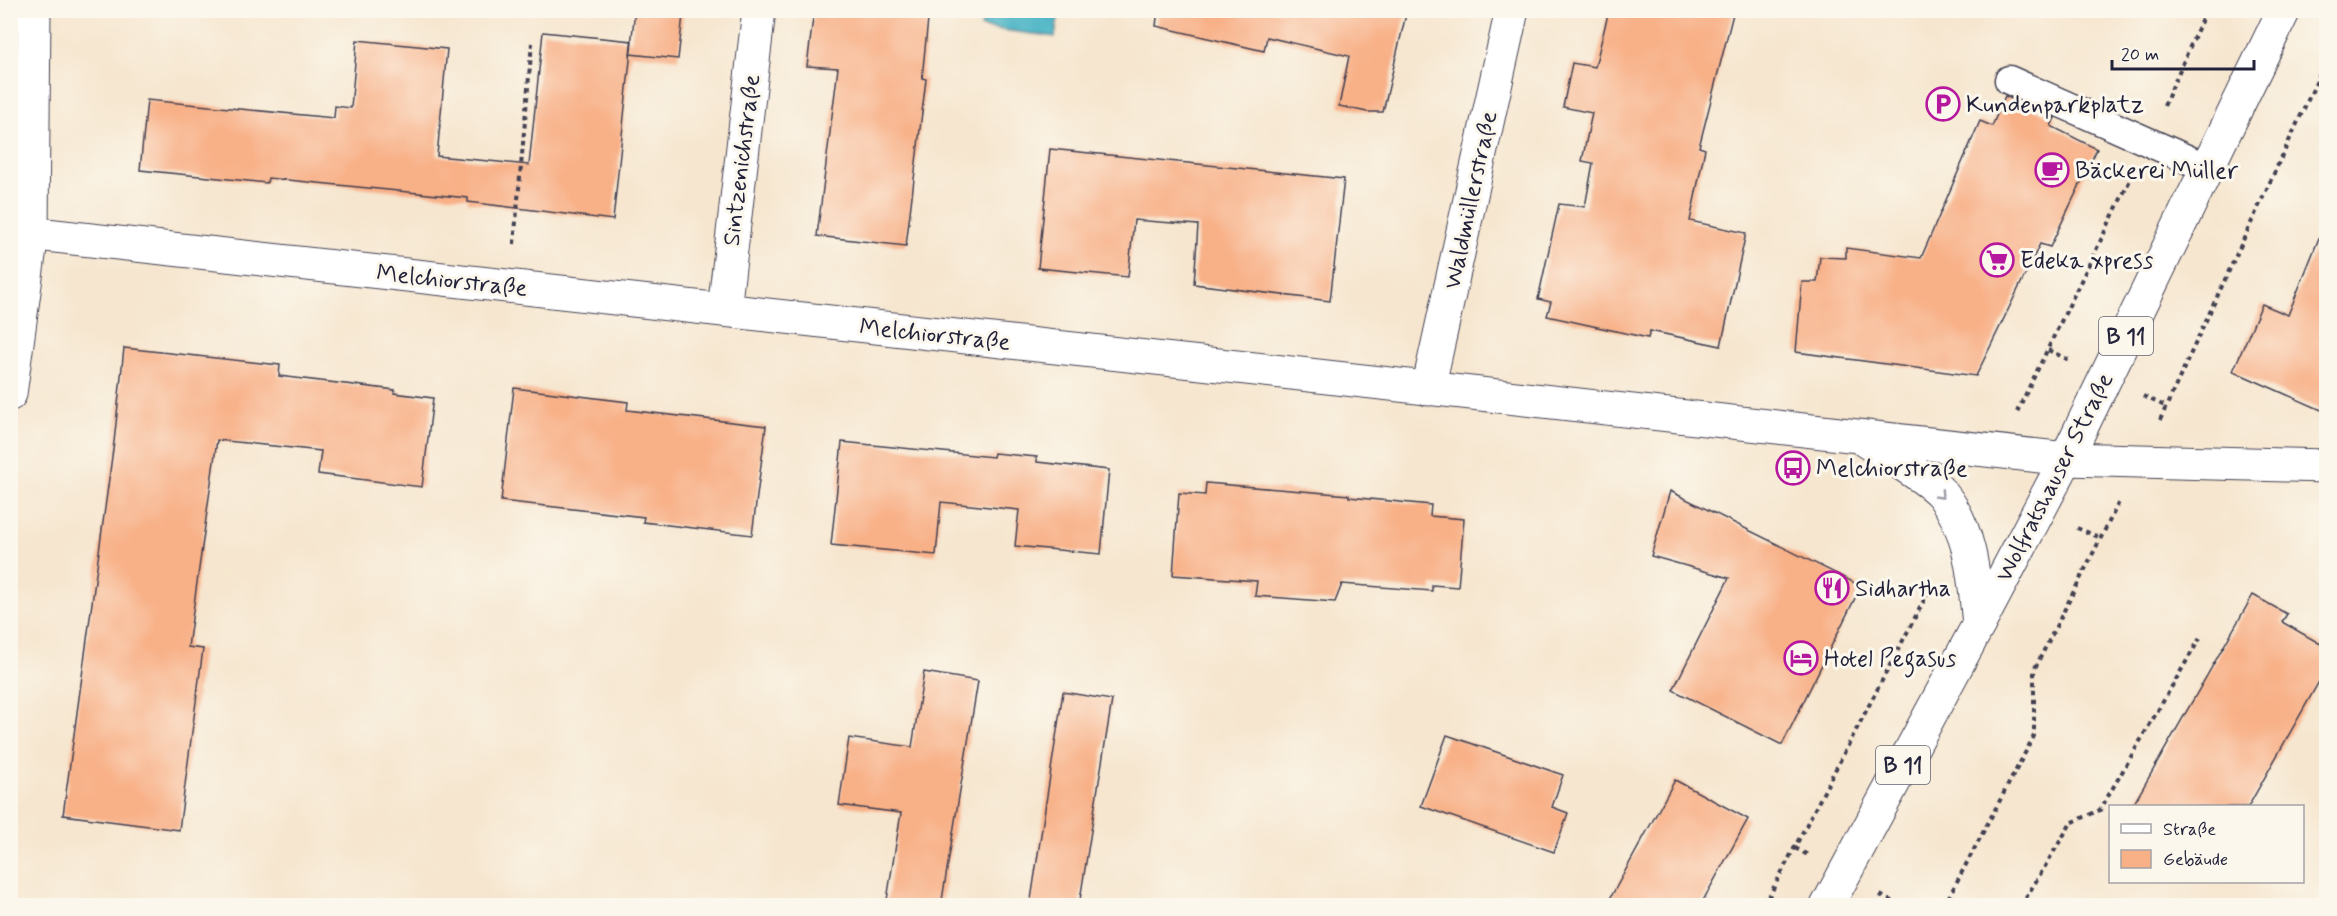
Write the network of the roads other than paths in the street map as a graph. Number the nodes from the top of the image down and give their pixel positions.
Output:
1 (34, 10) edge
2 (759, 10) edge
3 (1512, 10) edge
4 (2284, 10) edge
5 (2009, 80) dead end
6 (2207, 168) junction
7 (21, 232) edge
8 (724, 310) junction
9 (1428, 388) junction
10 (10, 394) edge
11 (1859, 437) junction
12 (2066, 459) junction
13 (2326, 466) edge
14 (1979, 624) junction
15 (1827, 906) edge

1 - 7 street
2 - 8 street, Sintzenichstraße
3 - 9 street, Waldmüllerstraße
4 - 6 street, Wolfratshauser Straße / B 11
5 - 6 lane
6 - 12 street, Wolfratshauser Straße / B 11
7 - 8 street, Melchiorstraße
7 - 10 street
8 - 9 street, Melchiorstraße
9 - 11 street, Melchiorstraße
11 - 12 street, Melchiorstraße
11 -> 14 street, Melchiorstraße
12 - 13 street, Melchiorstraße
12 - 14 street, Wolfratshauser Straße / B 11
14 - 15 street, Wolfratshauser Straße / B 11

